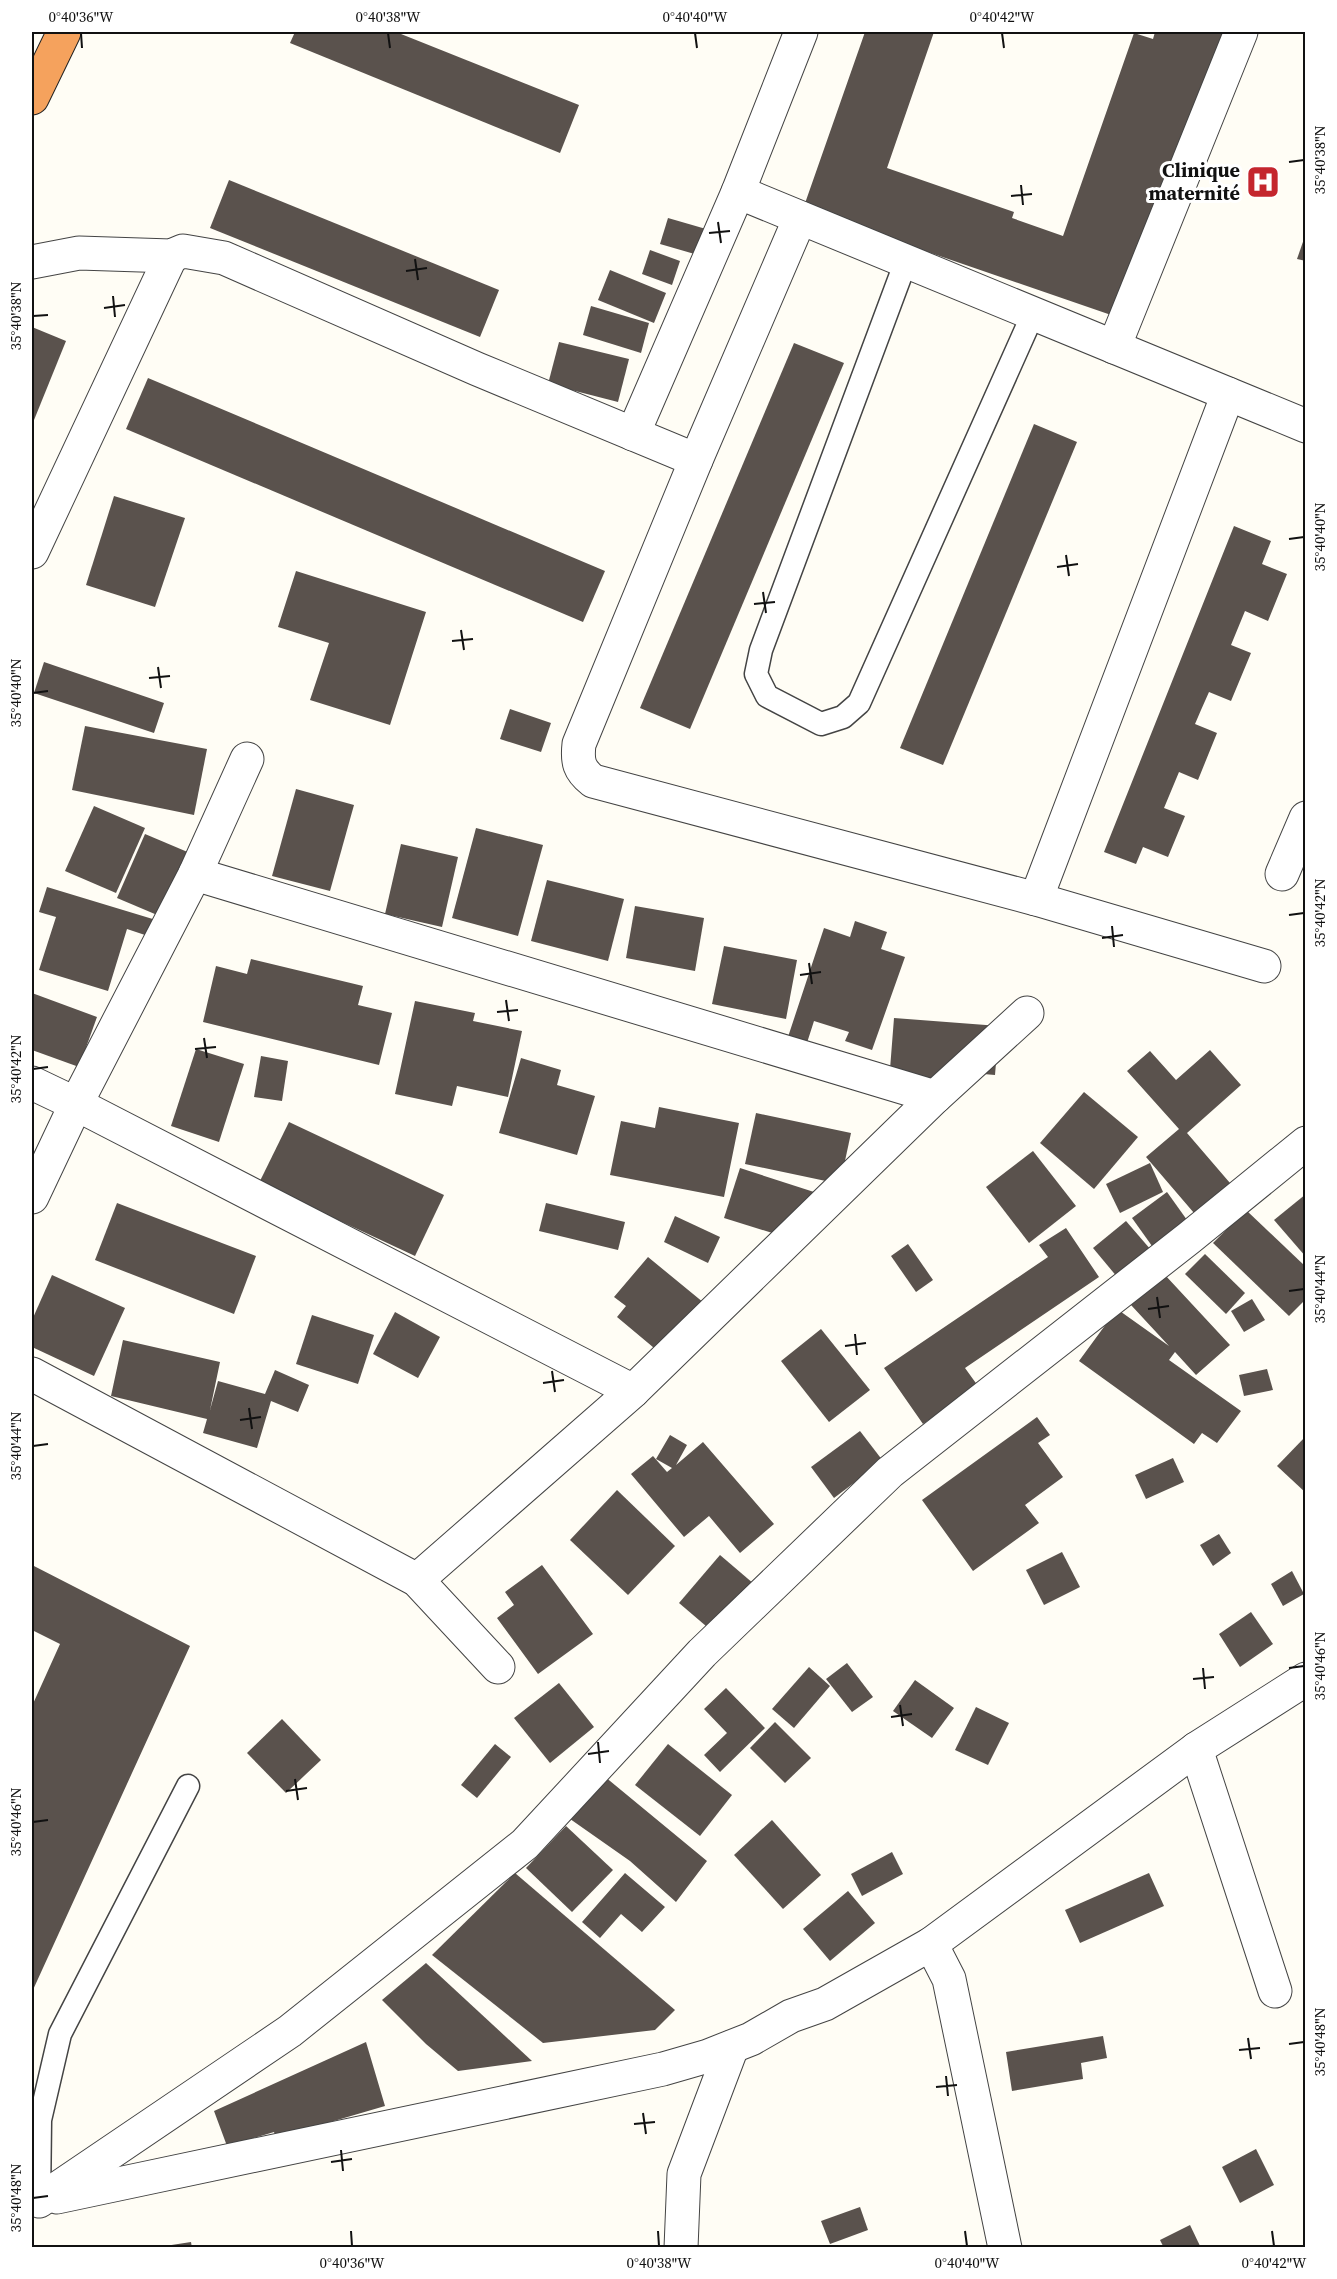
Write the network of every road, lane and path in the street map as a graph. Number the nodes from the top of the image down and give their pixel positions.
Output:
1 (64, 32) edge
2 (801, 32) edge
3 (1241, 32) edge
4 (32, 98) edge
5 (738, 192) junction
6 (800, 218) junction
7 (171, 256) junction
8 (906, 261) junction
9 (32, 262) edge
10 (1034, 314) junction
11 (1114, 347) junction
12 (1228, 394) junction
13 (1305, 426) edge
14 (633, 434) junction
15 (696, 460) junction
16 (32, 552) edge
17 (247, 759) dead end
18 (1305, 818) edge
19 (195, 874) junction
20 (1282, 874) dead end
21 (1036, 899) junction
22 (1264, 966) dead end
23 (1028, 1012) dead end
24 (32, 1083) edge
25 (935, 1097) junction
26 (76, 1104) junction
27 (1305, 1143) edge
28 (32, 1197) edge
29 (32, 1374) edge
30 (633, 1391) junction
31 (417, 1580) junction
32 (498, 1667) dead end
33 (1305, 1679) edge
34 (1196, 1749) junction
35 (188, 1786) dead end
36 (931, 1944) junction
37 (1275, 1991) dead end
38 (732, 2047) junction
39 (35, 2202) edge
40 (681, 2247) edge
41 (1005, 2247) edge

1 - 4 highway
2 - 5 street
3 - 11 street
5 - 6 street
5 - 14 street
6 - 8 street
6 - 15 street
7 - 9 street
7 - 14 street
7 - 16 street
8 - 10 street
8 - 10 lane
10 - 11 street
11 - 12 street
12 - 13 street
12 - 21 street
14 - 15 street
15 - 21 street
17 - 19 street
18 - 20 street
19 - 25 street
19 - 26 street
21 - 22 street
23 - 25 street
24 - 26 street
25 - 30 street
26 - 28 street
26 - 30 street
27 - 39 street
29 - 31 street
30 - 31 street
31 - 32 street
33 - 34 street
34 - 36 street
34 - 37 street
35 - 39 lane
36 - 38 street
36 - 41 street
38 - 39 street
38 - 40 street

